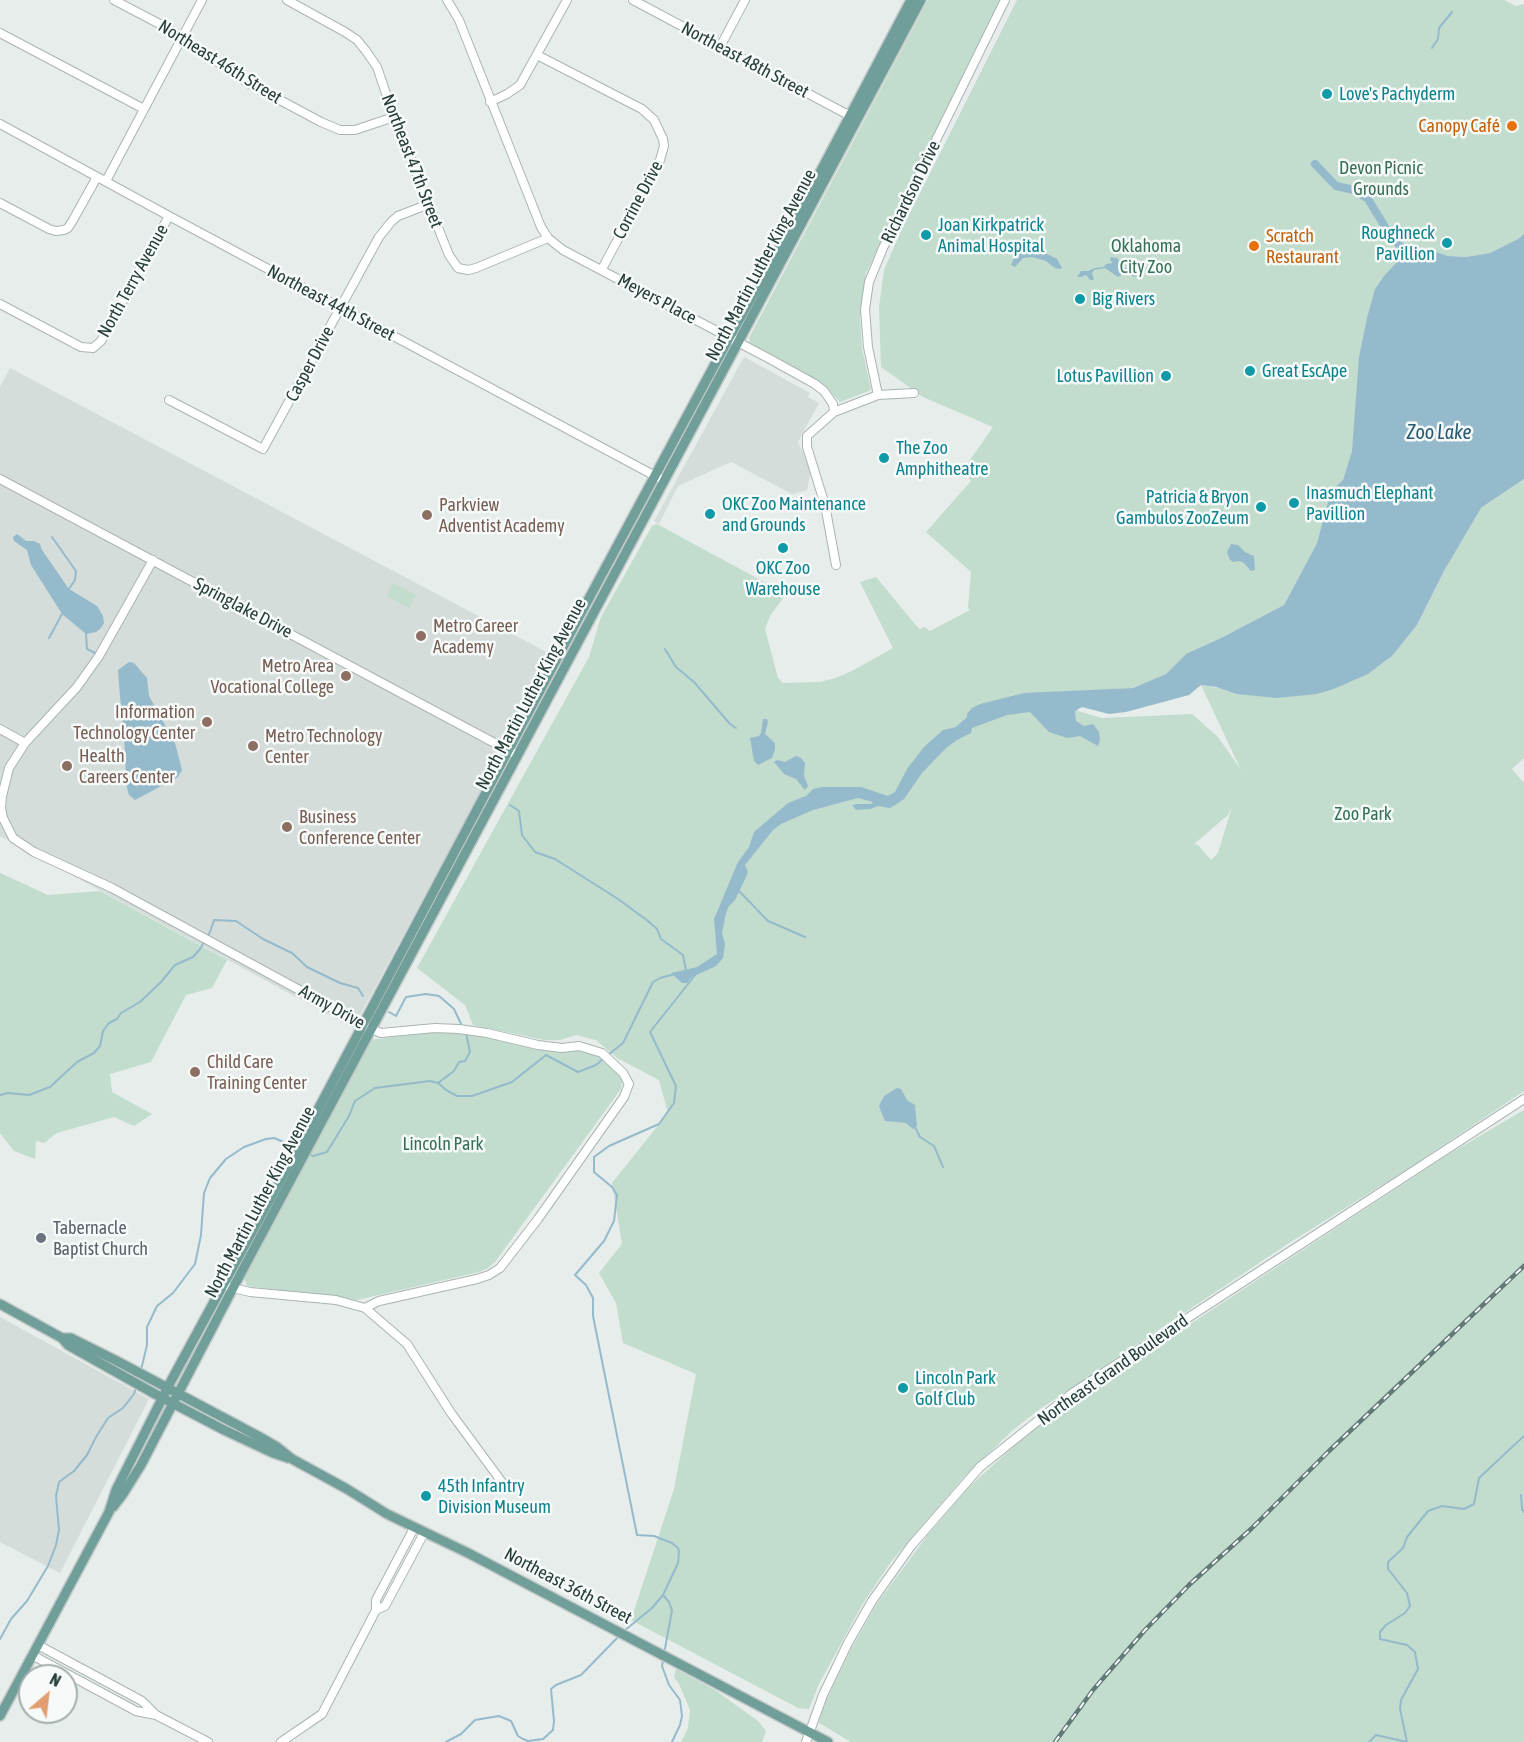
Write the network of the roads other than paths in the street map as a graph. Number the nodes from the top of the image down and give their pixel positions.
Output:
1 (114, 0) edge
2 (202, 0) edge
3 (287, 0) edge
4 (447, 0) edge
5 (567, 0) edge
6 (633, 0) edge
7 (745, 0) edge
8 (911, 0) edge
9 (921, 0) edge
10 (1005, 0) edge
11 (0, 33) edge
12 (182, 38) junction
13 (720, 47) junction
14 (537, 55) junction
15 (490, 102) junction
16 (144, 109) junction
17 (394, 117) junction
18 (853, 118) junction
19 (0, 124) edge
20 (97, 177) junction
21 (106, 182) junction
22 (0, 203) edge
23 (429, 204) junction
24 (169, 216) junction
25 (548, 238) junction
26 (602, 269) junction
27 (0, 304) edge
28 (341, 308) junction
29 (733, 340) junction
30 (914, 393) dead end
31 (878, 395) junction
32 (169, 400) dead end
33 (834, 412) junction
34 (0, 478) edge
35 (659, 478) junction
36 (153, 560) junction
37 (836, 565) dead end
38 (0, 729) edge
39 (25, 743) junction
40 (513, 753) junction
41 (367, 1027) junction
42 (1524, 1099) edge
43 (228, 1286) junction
44 (0, 1304) edge
45 (365, 1308) junction
46 (62, 1338) junction
47 (168, 1388) junction
48 (179, 1394) junction
49 (163, 1398) junction
50 (173, 1404) junction
51 (292, 1459) junction
52 (504, 1485) dead end
53 (109, 1512) junction
54 (414, 1528) junction
55 (424, 1533) junction
56 (376, 1610) junction
57 (38, 1645) junction
58 (32, 1655) junction
59 (156, 1715) junction
60 (0, 1716) edge
61 (809, 1732) junction
62 (208, 1742) edge
63 (281, 1742) edge
64 (806, 1742) edge
65 (828, 1742) edge

1 - 12 street, Northeast 46th Street
2 - 12 street
3 - 17 street, Northeast 47th Street
4 - 15 street, Meyers Place
5 - 14 street
6 - 13 street, Northeast 48th Street
7 - 13 street
8 - 18 main road, North Martin Luther King Avenue
9 - 18 main road, North Martin Luther King Avenue
10 - 31 street, Richardson Drive
11 - 16 street
12 - 16 street
12 - 17 street, Northeast 46th Street
13 - 18 street, Northeast 48th Street
14 - 15 street
14 - 26 street, Corrine Drive
15 - 25 street, Meyers Place
16 - 21 street
17 - 23 street, Northeast 47th Street
18 - 29 main road, North Martin Luther King Avenue
19 - 20 street, Northeast 44th Street
20 - 21 street, Northeast 44th Street
20 - 22 street
21 - 24 street, Northeast 44th Street
23 - 25 street, Northeast 47th Street
23 - 28 street, Casper Drive
24 - 27 street, North Terry Avenue
24 - 28 street, Northeast 44th Street
25 - 26 street, Meyers Place
26 - 29 street, Meyers Place
28 - 32 street, Casper Drive
28 - 35 street, Northeast 44th Street
29 - 33 street, Meyers Place
29 - 35 main road, North Martin Luther King Avenue
30 - 31 street
31 - 33 street
33 - 37 street
34 - 36 street, Springlake Drive
35 - 40 main road, North Martin Luther King Avenue
36 - 39 street, Army Drive
36 - 40 street, Springlake Drive
38 - 39 street
39 - 41 street, Army Drive
40 - 41 main road, North Martin Luther King Avenue
41 - 43 main road, North Martin Luther King Avenue
41 - 45 street, Army Drive
42 - 61 street, Northeast Grand Boulevard
43 - 45 street
43 - 47 main road, North Martin Luther King Avenue
43 - 48 main road, North Martin Luther King Avenue
44 - 46 main road, Northeast 36th Street
45 - 52 street
46 - 47 main road, Northeast 36th Street
46 - 49 main road, Northeast 36th Street
47 - 48 main road, Northeast 36th Street
47 - 49 main road
48 - 50 main road, North Martin Luther King Avenue
48 - 51 main road, Northeast 36th Street
49 - 50 main road, Northeast 36th Street
49 - 53 main road
50 - 51 main road, Northeast 36th Street
50 - 53 main road
51 - 54 main road, Northeast 36th Street
53 - 57 main road
54 - 55 main road, Northeast 36th Street
54 - 56 street
55 - 56 street
55 - 61 main road, Northeast 36th Street
56 - 63 street
57 - 58 main road
57 - 59 street
58 - 59 street
58 - 60 main road
59 - 62 street
61 - 64 street, Northeast Grand Boulevard
61 - 65 main road, Northeast 36th Street

